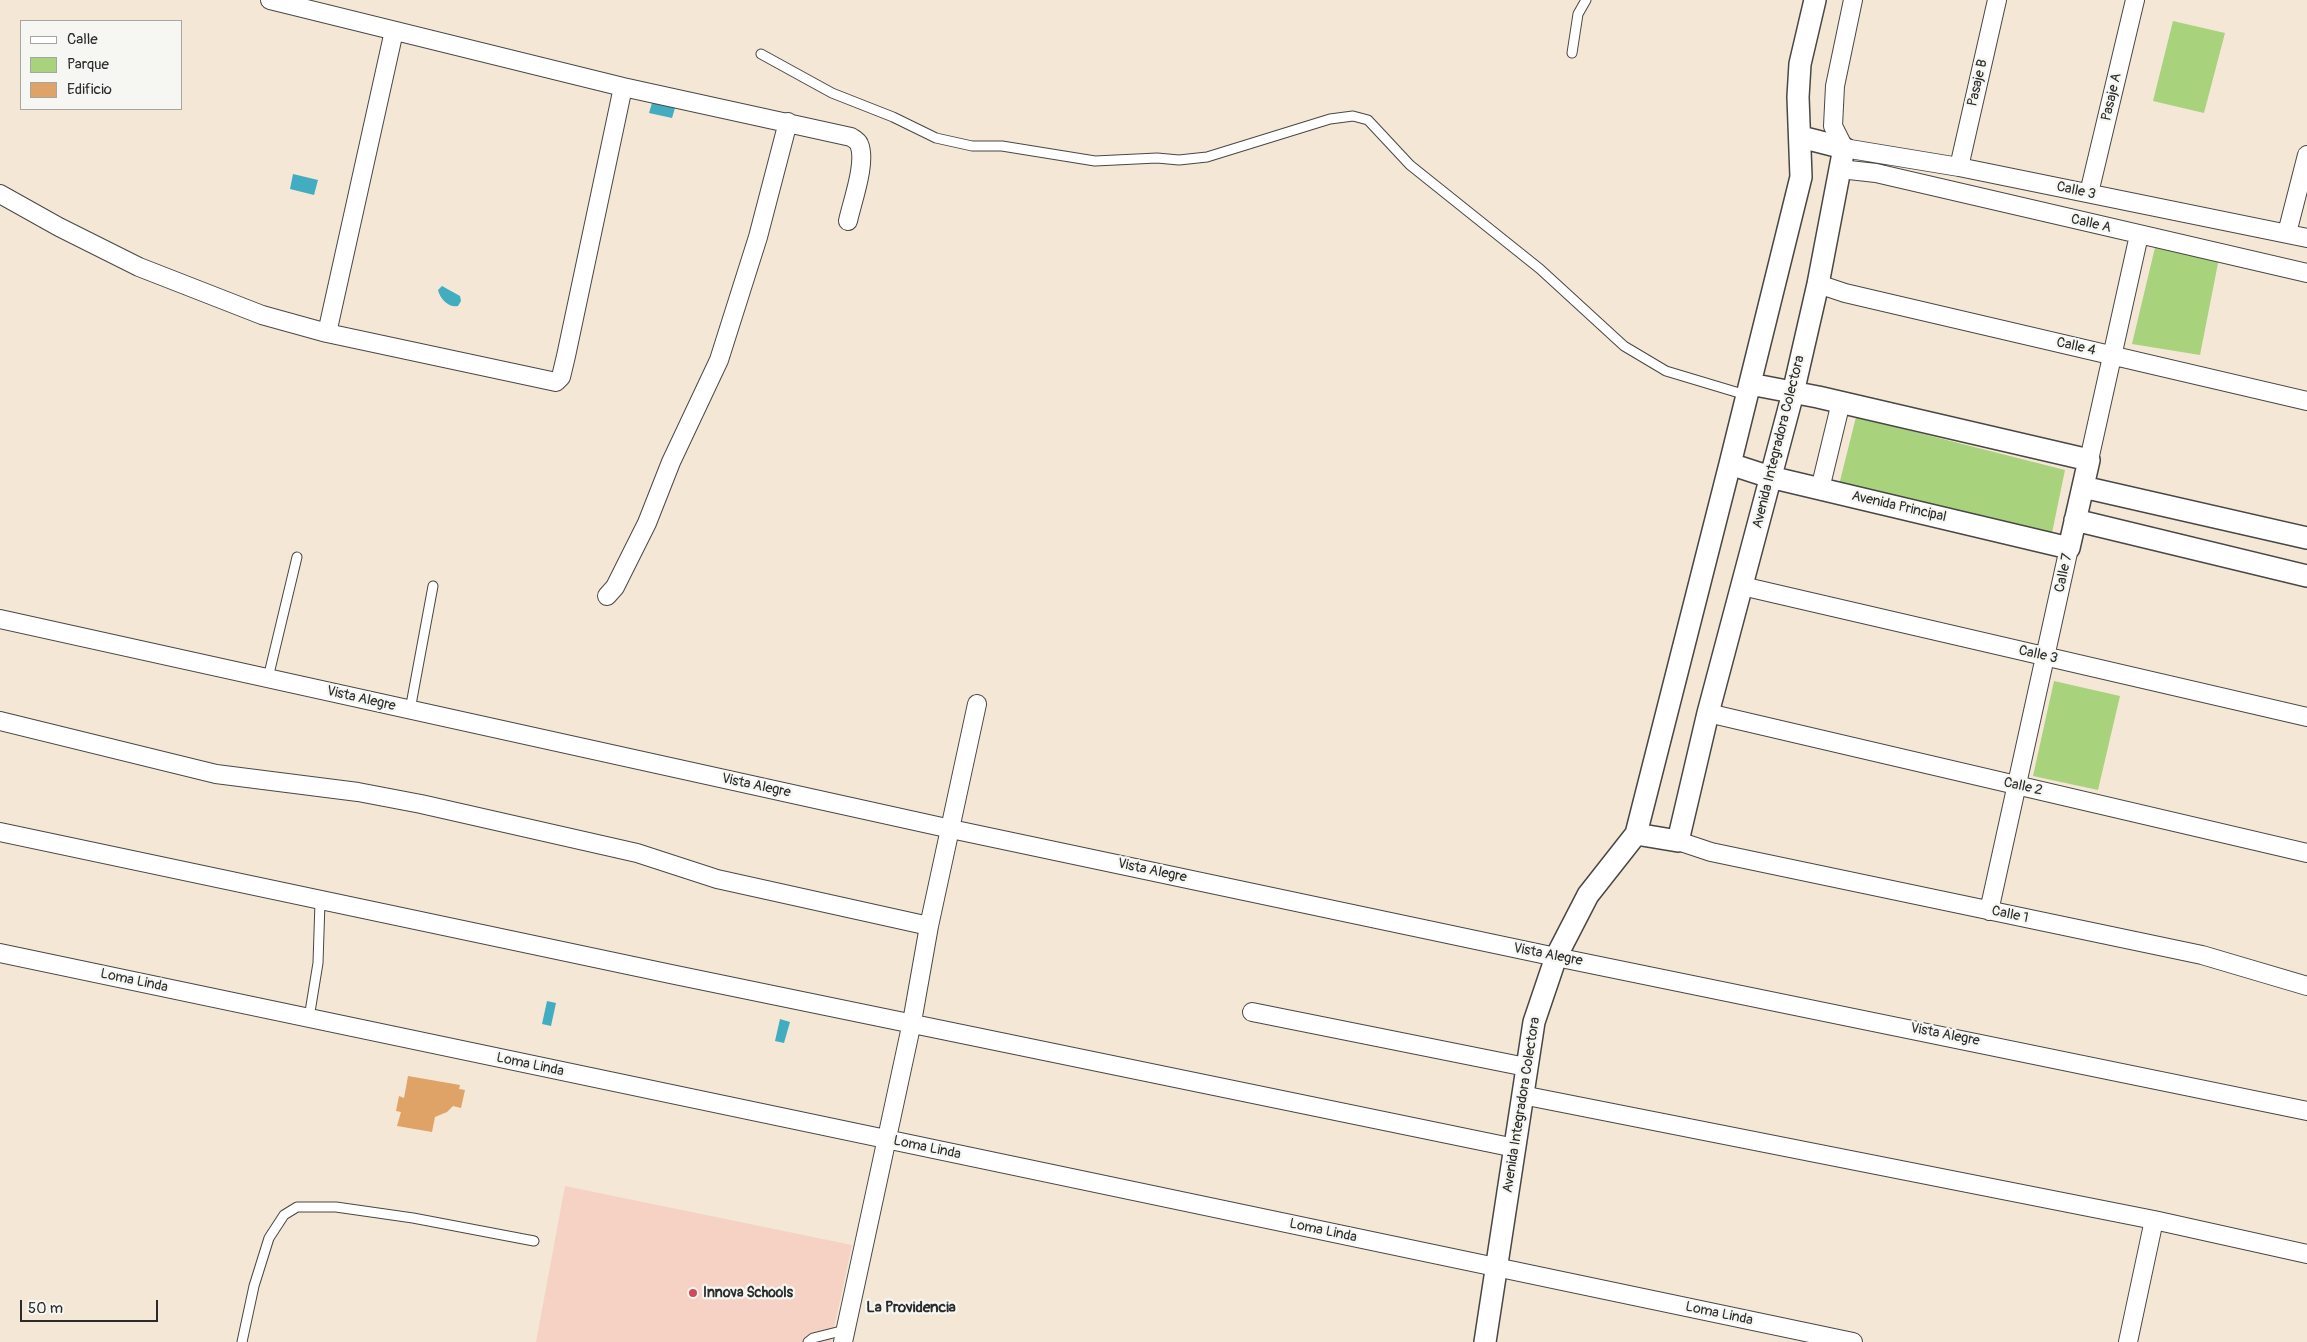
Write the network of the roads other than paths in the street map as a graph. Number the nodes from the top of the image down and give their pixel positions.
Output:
1 (270, 0) edge
2 (1586, 0) edge
3 (1815, 0) edge
4 (1852, 0) edge
5 (1997, 0) edge
6 (2135, 0) edge
7 (394, 31) junction
8 (1572, 53) dead end
9 (761, 54) dead end
10 (623, 87) junction
11 (788, 122) junction
12 (1801, 137) junction
13 (1844, 148) junction
14 (2307, 155) edge
15 (1959, 167) junction
16 (1840, 168) junction
17 (2089, 193) junction
18 (0, 194) edge
19 (848, 221) dead end
20 (2287, 234) junction
21 (2138, 235) junction
22 (2307, 238) edge
23 (2307, 273) edge
24 (1818, 284) junction
25 (327, 333) junction
26 (2112, 355) junction
27 (1749, 390) junction
28 (1793, 394) junction
29 (2307, 400) edge
30 (1841, 402) junction
31 (2089, 460) junction
32 (1730, 464) junction
33 (1770, 477) junction
34 (2083, 487) junction
35 (1820, 489) junction
36 (2076, 520) junction
37 (2307, 538) edge
38 (2069, 548) junction
39 (297, 557) dead end
40 (2307, 576) edge
41 (433, 586) dead end
42 (1742, 586) junction
43 (607, 596) dead end
44 (0, 619) edge
45 (2045, 657) junction
46 (268, 678) junction
47 (977, 704) dead end
48 (410, 710) junction
49 (1708, 713) junction
50 (2307, 717) edge
51 (0, 721) edge
52 (2016, 786) junction
53 (951, 829) junction
54 (0, 832) edge
55 (1636, 834) junction
56 (1678, 841) junction
57 (2307, 853) edge
58 (320, 902) junction
59 (1989, 911) junction
60 (929, 926) junction
61 (0, 953) edge
62 (1556, 957) junction
63 (2307, 984) edge
64 (1252, 1012) dead end
65 (309, 1018) junction
66 (912, 1022) junction
67 (1526, 1067) junction
68 (1522, 1095) junction
69 (2307, 1110) edge
70 (887, 1139) junction
71 (1515, 1148) junction
72 (2154, 1220) junction
73 (534, 1241) dead end
74 (2307, 1254) edge
75 (1495, 1267) junction
76 (844, 1336) edge
77 (242, 1342) edge
78 (808, 1342) edge
79 (1485, 1342) edge
80 (1853, 1342) edge
81 (2128, 1342) edge

1 - 7 street
2 - 8 lane
3 - 12 street, Avenida Integradora Colectora
4 - 13 street
5 - 15 street, Pasaje B
6 - 17 street, Pasaje A
7 - 10 street
7 - 25 street
9 - 27 lane
10 - 11 street
10 - 25 street
11 - 19 street
11 - 43 street
12 - 13 street
12 - 27 street, Avenida Integradora Colectora
13 - 15 street, Calle 3
13 - 16 street, Avenida Integradora Colectora
14 - 20 street
15 - 17 street, Calle 3
16 - 21 street, Calle A
16 - 24 street, Avenida Integradora Colectora
17 - 20 street, Calle 3
18 - 25 street
20 - 22 street, Calle 3
21 - 23 street, Calle A
21 - 26 street, Calle 7
24 - 26 street, Calle 4
24 - 28 street, Avenida Integradora Colectora
26 - 29 street, Calle 4
26 - 31 street, Calle 7
27 - 28 street
27 - 32 street, Avenida Integradora Colectora
28 - 30 street
28 - 33 street, Avenida Integradora Colectora
30 - 31 street
30 - 35 street
31 - 34 street, Calle 7
32 - 33 street, Avenida Principal
32 - 55 street, Avenida Integradora Colectora
33 - 35 street, Avenida Principal
33 - 42 street, Avenida Integradora Colectora
34 - 36 street, Calle 7
34 - 37 street
35 - 38 street, Avenida Principal
36 - 38 street, Calle 7
36 - 40 street
38 - 45 street, Calle 7
39 - 46 lane
41 - 48 lane
42 - 45 street, Calle 3
42 - 49 street, Avenida Integradora Colectora
44 - 46 street, Vista Alegre
45 - 50 street, Calle 3
45 - 52 street, Calle 7
46 - 48 street, Vista Alegre
47 - 53 street
48 - 53 street, Vista Alegre
49 - 52 street, Calle 2
49 - 56 street, Avenida Integradora Colectora
51 - 60 street
52 - 57 street, Calle 2
52 - 59 street, Calle 7
53 - 60 street
53 - 62 street, Vista Alegre
54 - 58 street
55 - 56 street
55 - 62 street, Avenida Integradora Colectora
56 - 59 street, Calle 1
58 - 65 lane
58 - 66 street
59 - 63 street, Calle 1
60 - 66 street
61 - 65 street, Loma Linda
62 - 67 street, Avenida Integradora Colectora
62 - 69 street, Vista Alegre
64 - 67 street
65 - 70 street, Loma Linda
66 - 70 street
66 - 71 street
67 - 68 street, Avenida Integradora Colectora
68 - 71 street, Avenida Integradora Colectora
68 - 72 street
70 - 75 street, Loma Linda
70 - 76 street
71 - 75 street, Avenida Integradora Colectora
72 - 74 street
72 - 81 street
73 - 77 lane
75 - 79 street, Avenida Integradora Colectora
75 - 80 street, Loma Linda
76 - 78 lane

